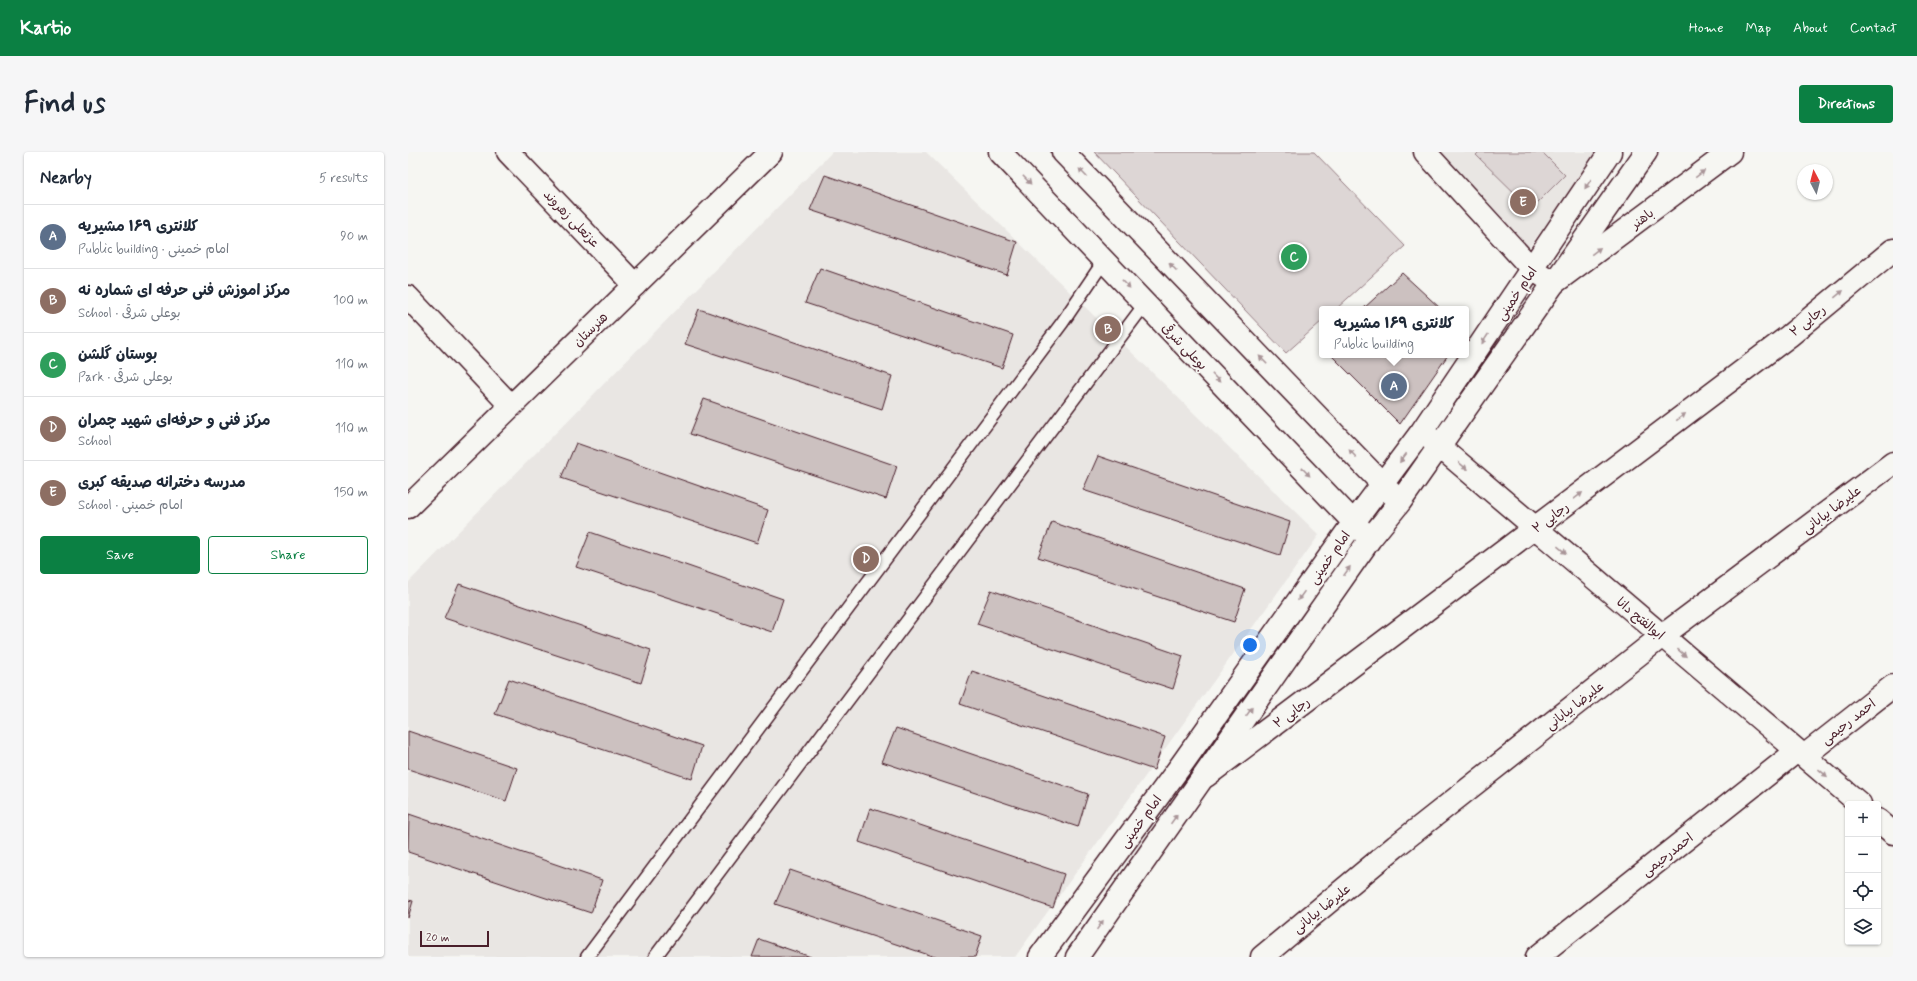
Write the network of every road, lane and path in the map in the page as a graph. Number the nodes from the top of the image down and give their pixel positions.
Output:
1 (508, 152) edge
2 (771, 152) edge
3 (1000, 152) edge
4 (1063, 152) edge
5 (1425, 152) edge
6 (1610, 152) edge
7 (1646, 152) edge
8 (1730, 152) edge
9 (1893, 250) edge
10 (1104, 261) junction
11 (1532, 269) junction
12 (1554, 283) junction
13 (635, 285) junction
14 (408, 297) edge
15 (1145, 304) junction
16 (512, 406) junction
17 (1422, 431) junction
18 (1439, 446) junction
19 (1893, 463) edge
20 (1383, 485) junction
21 (1400, 502) junction
22 (408, 507) edge
23 (1354, 522) junction
24 (1536, 528) junction
25 (1370, 539) junction
26 (1662, 636) junction
27 (1893, 686) edge
28 (1800, 754) junction
29 (1202, 778) junction
30 (1856, 801) edge
31 (1881, 822) edge
32 (1893, 832) edge
33 (587, 957) edge
34 (655, 957) edge
35 (1040, 957) edge
36 (1077, 957) edge
37 (1262, 957) edge
38 (1537, 957) edge

1 - 13 main road, عزتعلی زهروند
2 - 13 main road, هنرستان
3 -> 10 main road, بوعلی شرقی
20 -> 4 main road
5 - 11 main road
6 -> 11 main road, امام خمینی
7 - 12 main road, امام خمینی
12 -> 8 main road, باهنر
24 -> 9 main road, رجایی ۲
10 -> 15 main road, بوعلی شرقی
10 - 33 lane
11 - 12 main road
11 -> 17 main road, امام خمینی
12 - 18 main road, امام خمینی
13 - 16 main road, هنرستان
14 - 16 main road
15 -> 23 main road, بوعلی شرقی
15 - 34 lane
16 - 22 main road, هنرستان
17 - 18 main road, ابوالفتح دانا
17 -> 20 main road, امام خمینی
18 - 21 main road, امام خمینی
18 -> 24 main road, ابوالفتح دانا
19 - 26 main road, علیرضا بیابانی
20 - 21 main road
20 - 23 main road, امام خمینی
21 - 25 main road, امام خمینی
23 - 25 main road, بوعلی شرقی
23 -> 35 main road, امام خمینی
24 -> 26 main road, ابوالفتح دانا
24 - 29 main road, رجایی ۲
29 -> 25 main road, امام خمینی
26 -> 28 main road, ابوالفتح دانا
26 - 37 main road, علیرضا بیابانی
27 - 28 main road, احمد رحیمی
28 -> 30 main road, ابوالفتح دانا
28 - 38 main road, احمدرحیمی
36 -> 29 main road, امام خمینی
31 - 32 main road

